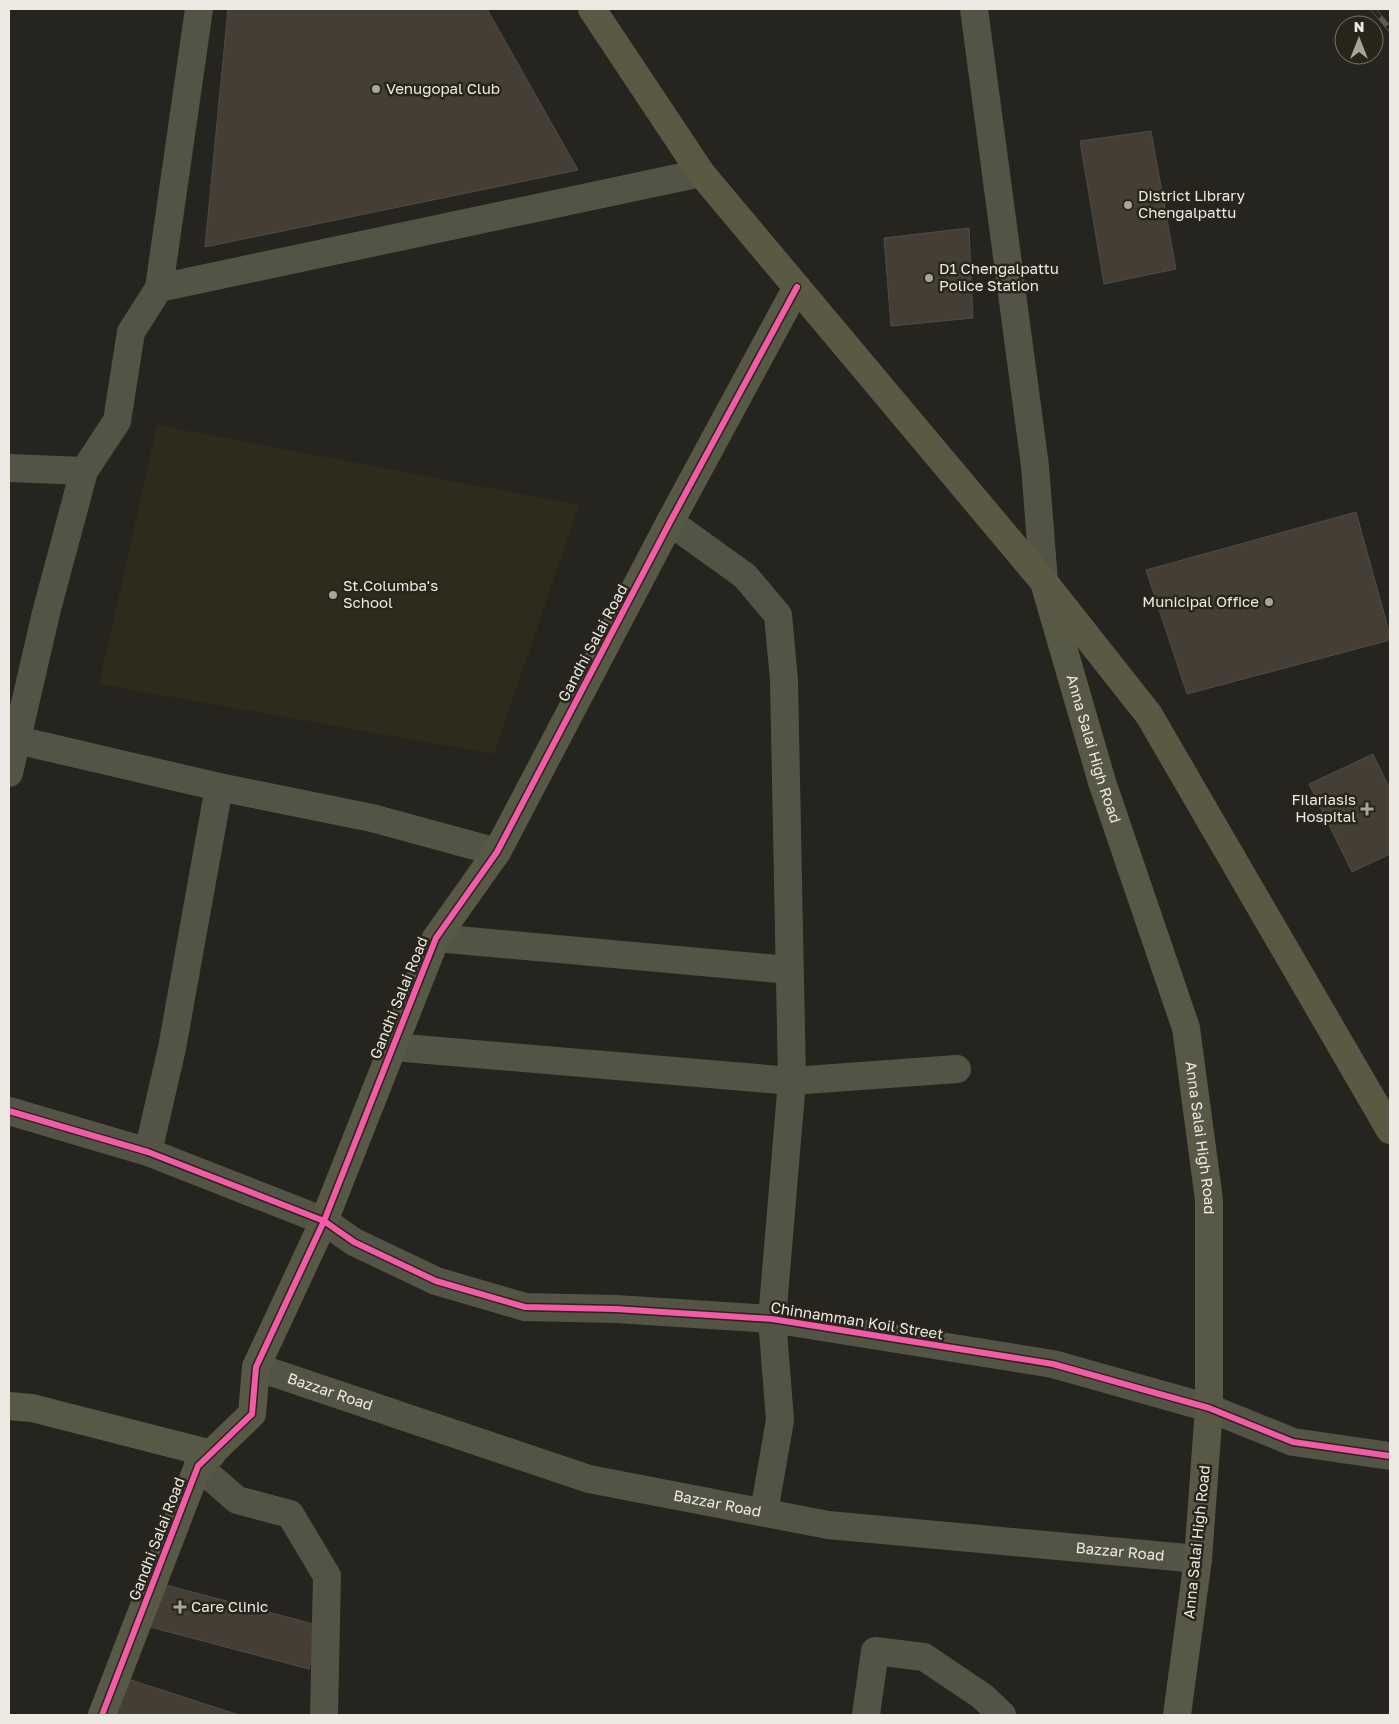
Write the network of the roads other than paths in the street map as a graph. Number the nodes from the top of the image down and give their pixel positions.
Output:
1 (199, 9) edge
2 (592, 9) edge
3 (974, 9) edge
4 (701, 173) junction
5 (797, 287) junction
6 (159, 288) junction
7 (9, 468) edge
8 (84, 471) junction
9 (670, 522) junction
10 (1044, 582) junction
11 (16, 740) junction
12 (9, 773) edge
13 (219, 787) junction
14 (497, 852) junction
15 (436, 938) junction
16 (789, 970) junction
17 (393, 1047) junction
18 (956, 1069) dead end
19 (792, 1081) junction
20 (9, 1111) edge
21 (1390, 1130) edge
22 (148, 1152) junction
23 (324, 1221) junction
24 (772, 1320) junction
25 (256, 1367) junction
26 (9, 1406) edge
27 (1210, 1408) junction
28 (1390, 1456) edge
29 (205, 1460) junction
30 (764, 1512) junction
31 (1198, 1559) junction
32 (102, 1715) edge
33 (324, 1715) edge
34 (866, 1715) edge
35 (1002, 1715) edge
36 (1177, 1715) edge

1 - 6 street
2 - 4 main road
3 - 10 street
4 - 5 main road
4 - 6 street
5 - 9 street, Gandhi Salai Road
5 - 10 main road
6 - 8 street
7 - 8 street
8 - 11 street
9 - 14 street, Gandhi Salai Road
9 - 16 street
10 - 21 main road
10 - 27 street, Anna Salai High Road
11 - 12 street
11 - 13 street
13 - 14 street
13 - 22 street
14 - 15 street, Gandhi Salai Road
15 - 16 street
15 - 17 street, Gandhi Salai Road
16 - 19 street
17 - 19 street
17 - 23 street, Gandhi Salai Road
18 - 19 street
19 - 24 street
20 - 22 street, Chinnamman Koil Street
22 - 23 street, Chinnamman Koil Street
23 - 24 street, Chinnamman Koil Street
23 - 25 street, Gandhi Salai Road
24 - 27 street, Chinnamman Koil Street
24 - 30 street
25 - 29 street, Gandhi Salai Road
25 - 30 street, Bazzar Road
26 - 29 street
27 - 28 street, Chinnamman Koil Street
27 - 31 street, Anna Salai High Road
29 - 32 street, Gandhi Salai Road
29 - 33 street
30 - 31 street, Bazzar Road
31 - 36 street, Anna Salai High Road
34 - 35 street

